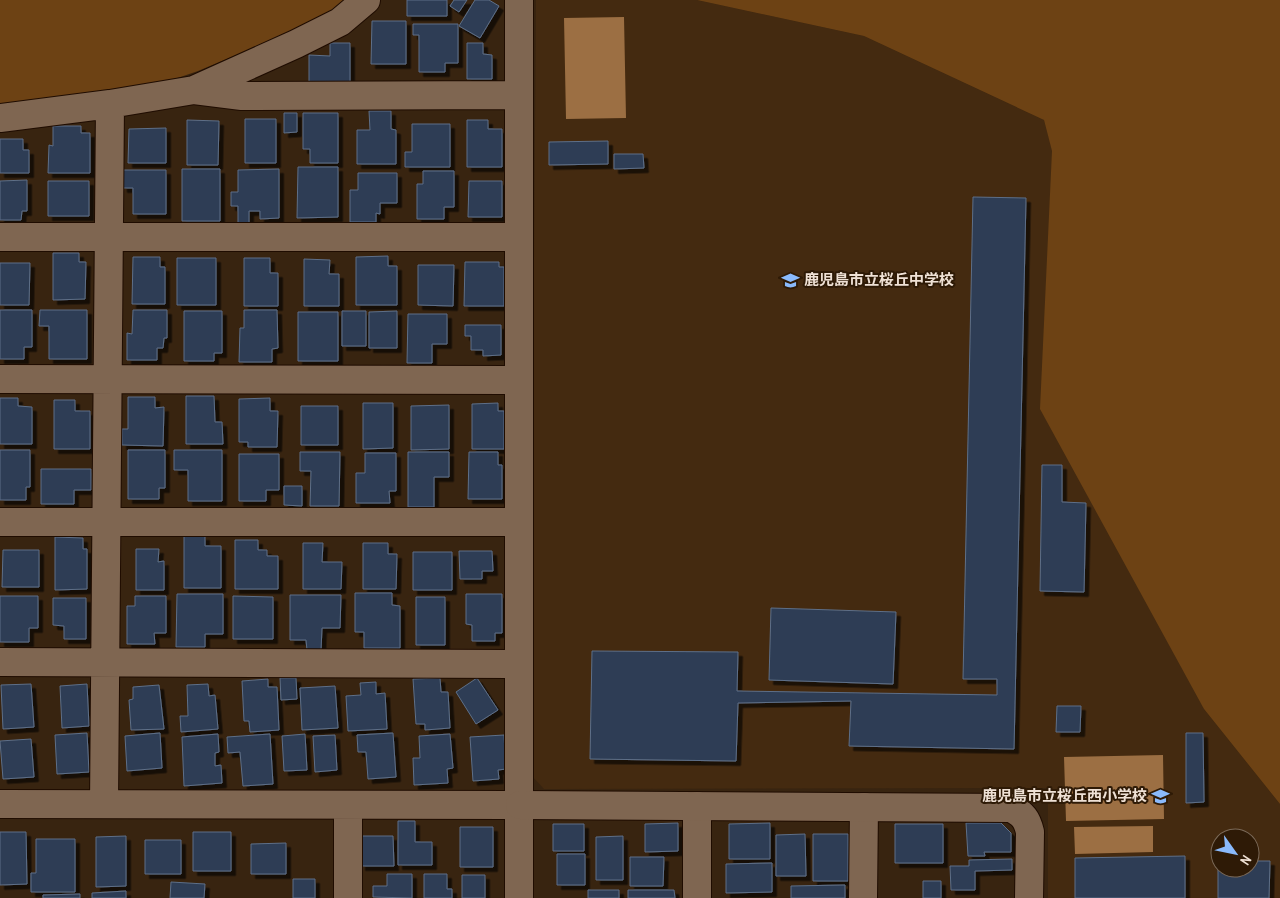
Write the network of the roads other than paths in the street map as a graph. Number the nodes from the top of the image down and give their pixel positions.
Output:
1 (366, 0) edge
2 (519, 0) edge
3 (194, 90) junction
4 (518, 95) junction
5 (110, 104) junction
6 (0, 118) edge
7 (0, 237) edge
8 (109, 237) junction
9 (519, 237) junction
10 (0, 379) edge
11 (107, 379) junction
12 (519, 380) junction
13 (0, 522) edge
14 (106, 522) junction
15 (519, 522) junction
16 (0, 662) edge
17 (105, 663) junction
18 (520, 664) junction
19 (0, 804) edge
20 (104, 804) junction
21 (348, 805) junction
22 (520, 805) junction
23 (697, 806) junction
24 (864, 807) junction
25 (348, 898) edge
26 (519, 898) edge
27 (697, 898) edge
28 (863, 898) edge
29 (1029, 898) edge

1 - 3 street
2 - 4 street
3 - 4 street
3 - 5 street
4 - 9 street
5 - 6 street
5 - 8 street
7 - 8 street
8 - 9 street
8 - 11 street
9 - 12 street
10 - 11 street
11 - 12 street
11 - 14 street
12 - 15 street
13 - 14 street
14 - 15 street
14 - 17 street
15 - 18 street
16 - 17 street
17 - 18 street
17 - 20 street
18 - 22 street
19 - 20 street
20 - 21 street
21 - 22 street
21 - 25 street
22 - 23 street
22 - 26 street
23 - 24 street
23 - 27 street
24 - 28 street
24 - 29 street

